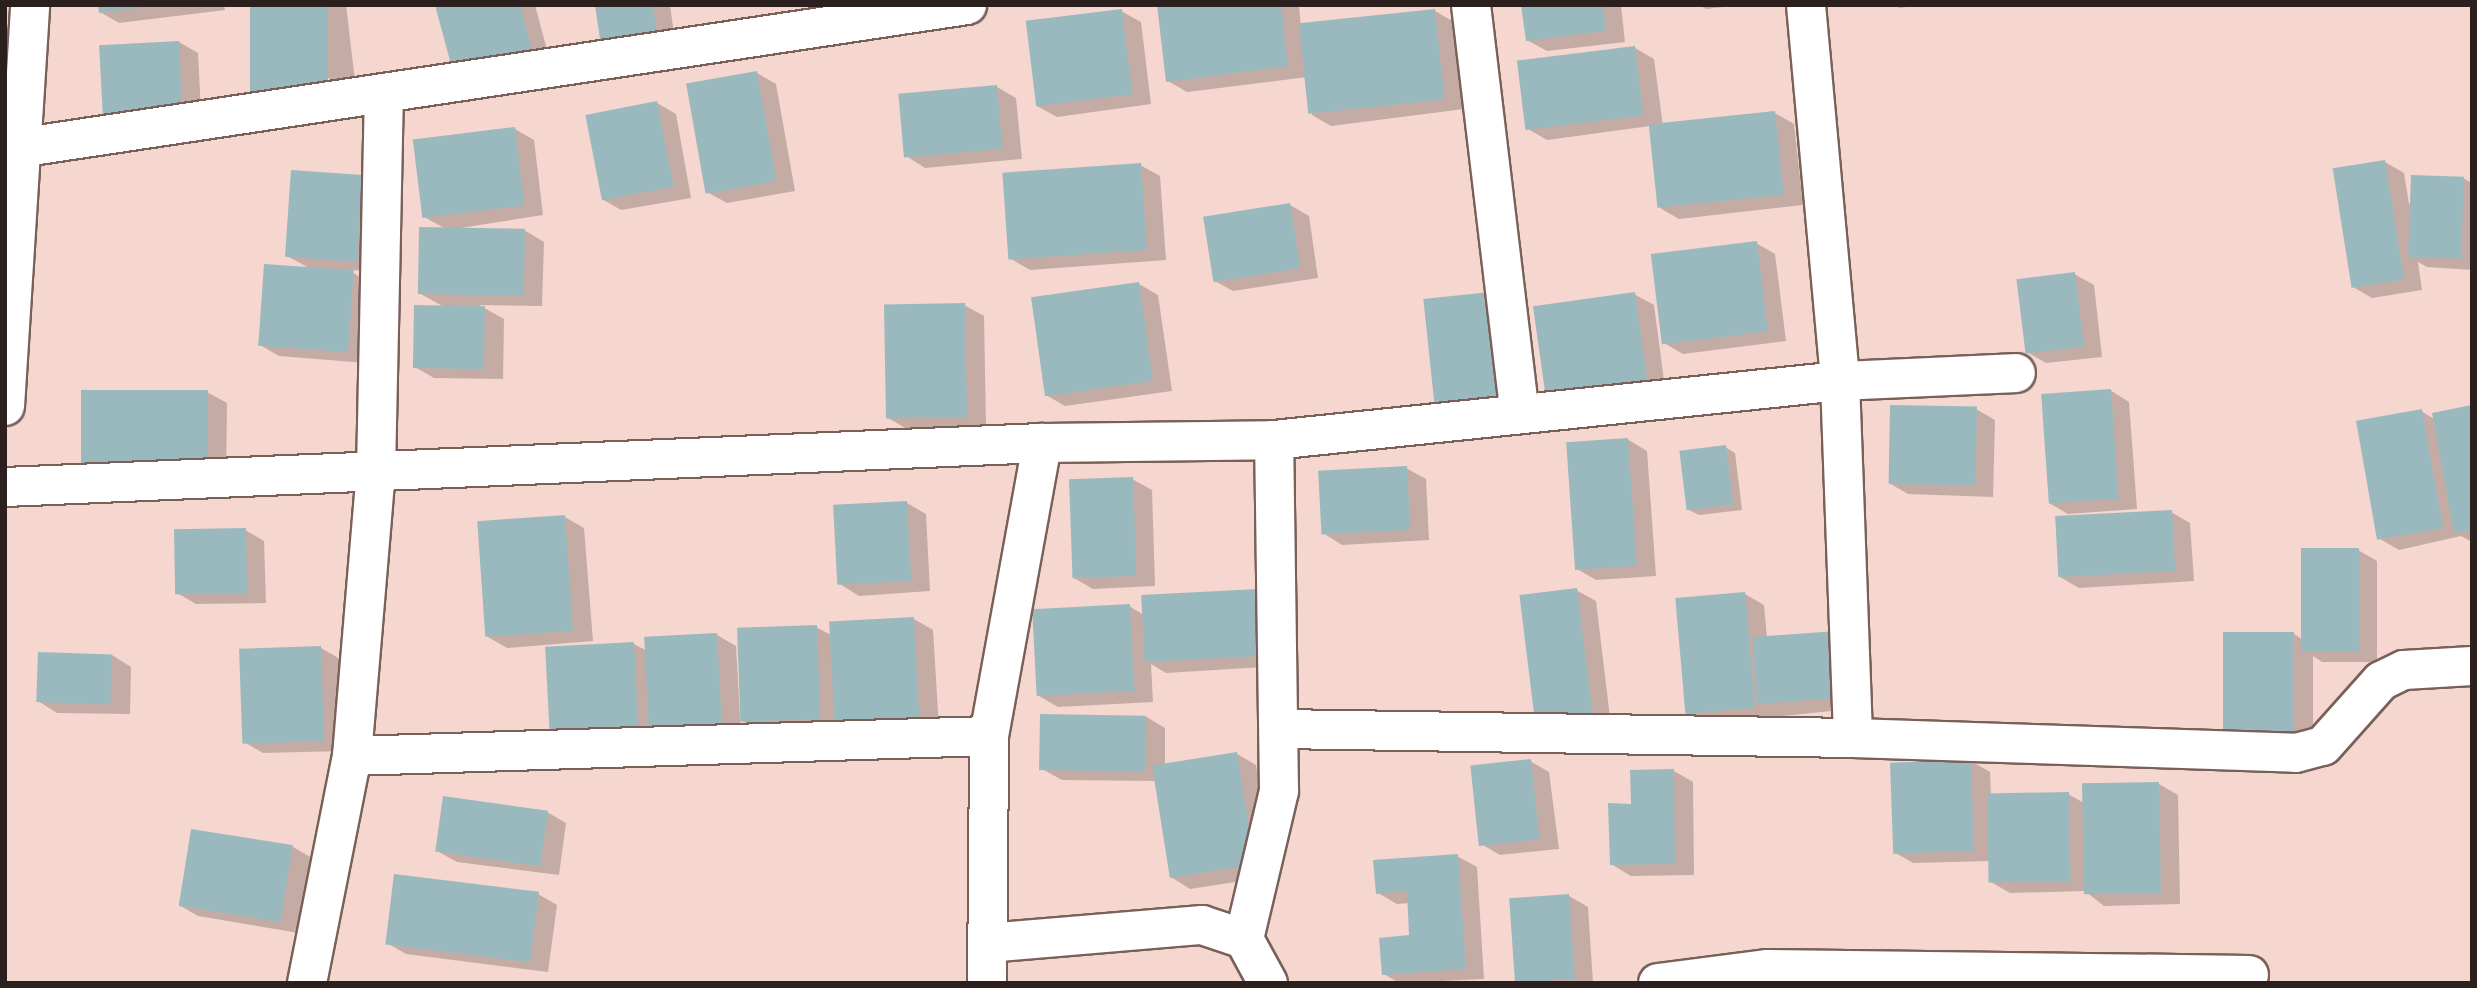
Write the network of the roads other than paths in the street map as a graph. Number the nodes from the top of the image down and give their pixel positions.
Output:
1 (30, 5) edge
2 (967, 5) edge
3 (1472, 5) edge
4 (1806, 5) edge
5 (384, 95) junction
6 (13, 150) edge
7 (2015, 373) dead end
8 (1840, 381) junction
9 (5, 406) edge
10 (1520, 414) junction
11 (1274, 440) junction
12 (1042, 443) junction
13 (376, 472) junction
14 (5, 487) edge
15 (2472, 666) edge
16 (1279, 729) junction
17 (989, 736) junction
18 (1853, 738) junction
19 (352, 756) junction
20 (1244, 939) junction
21 (987, 943) junction
22 (2249, 975) dead end
23 (2097, 978) edge
24 (307, 983) edge
25 (987, 983) edge
26 (1268, 983) edge
27 (1658, 983) edge

1 - 6 street
2 - 5 street
3 - 10 street
4 - 8 street
5 - 6 street
5 - 13 street
6 - 9 street
7 - 8 street
8 - 10 street
8 - 18 street
10 - 11 street
11 - 12 street
11 - 16 street
12 - 13 street
12 - 17 street
13 - 14 street
13 - 19 street
15 - 18 street
16 - 18 street
16 - 20 street
17 - 19 street
17 - 21 street
19 - 24 street
20 - 21 street
20 - 26 street
21 - 25 street
22 - 23 street
23 - 27 street

